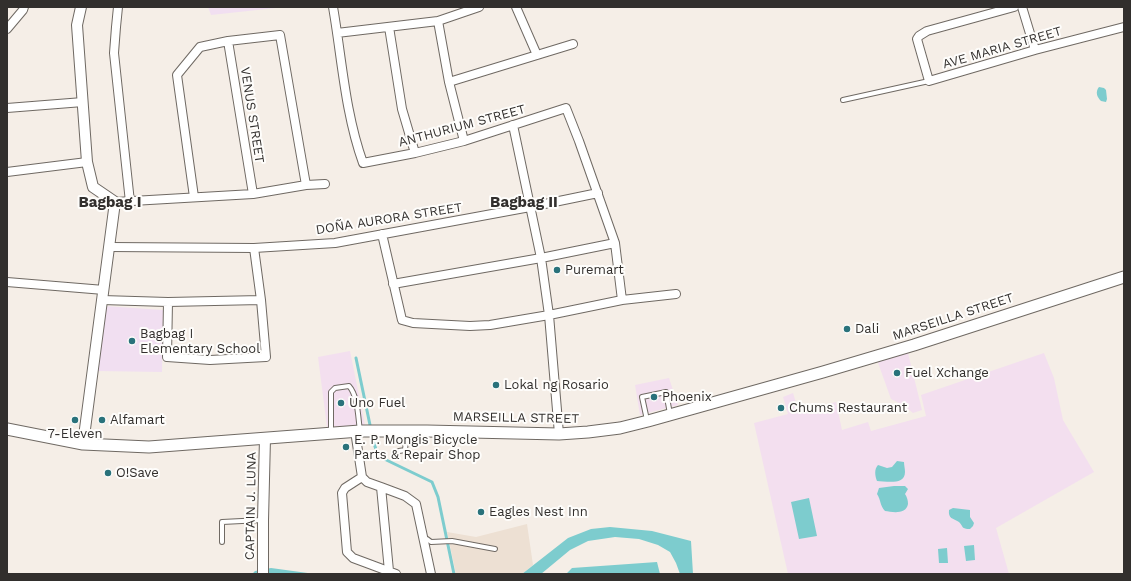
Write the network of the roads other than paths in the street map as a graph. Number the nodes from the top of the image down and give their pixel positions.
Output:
1 (24, 7) edge
2 (81, 7) edge
3 (118, 7) edge
4 (333, 7) edge
5 (479, 7) edge
6 (516, 7) edge
7 (1014, 7) edge
8 (1022, 7) edge
9 (438, 20) junction
10 (389, 27) junction
11 (1124, 27) edge
12 (7, 28) edge
13 (337, 33) junction
14 (228, 41) junction
15 (573, 44) dead end
16 (1035, 50) junction
17 (537, 55) junction
18 (928, 81) junction
19 (449, 82) junction
20 (843, 100) dead end
21 (83, 102) junction
22 (7, 108) edge
23 (513, 125) junction
24 (464, 140) junction
25 (415, 153) junction
26 (87, 162) junction
27 (7, 172) edge
28 (324, 184) dead end
29 (306, 185) junction
30 (598, 193) junction
31 (253, 194) junction
32 (194, 197) junction
33 (115, 202) junction
34 (130, 202) junction
35 (530, 208) junction
36 (382, 234) junction
37 (615, 243) junction
38 (110, 247) junction
39 (254, 248) junction
40 (541, 258) junction
41 (1124, 277) edge
42 (7, 282) edge
43 (393, 284) junction
44 (676, 294) dead end
45 (103, 295) junction
46 (261, 300) junction
47 (622, 300) junction
48 (168, 302) junction
49 (549, 315) junction
50 (670, 414) junction
51 (648, 421) junction
52 (7, 429) edge
53 (358, 431) junction
54 (407, 431) junction
55 (331, 433) junction
56 (559, 434) junction
57 (265, 438) junction
58 (83, 444) junction
59 (399, 451) dead end
60 (362, 477) junction
61 (381, 487) junction
62 (263, 520) junction
63 (427, 539) dead end
64 (222, 542) dead end
65 (495, 549) dead end
66 (263, 573) edge
67 (392, 573) edge
68 (431, 574) edge

1 - 12 street
2 - 21 street
3 - 34 street
4 - 13 street
5 - 9 street
6 - 17 street
7 - 18 street, AVE MARIA STREET
8 - 16 street
9 - 10 street
9 - 19 street
10 - 13 street
10 - 25 street
11 - 16 street, AVE MARIA STREET
13 - 25 street, ANTHURIUM STREET
14 - 29 street
14 - 31 street, VENUS STREET
14 - 32 street
15 - 17 street
16 - 18 street, AVE MARIA STREET
17 - 19 street
18 - 20 lane
19 - 24 street
21 - 22 street
21 - 26 street
23 - 24 street, ANTHURIUM STREET
23 - 30 street, ANTHURIUM STREET
23 - 35 street
24 - 25 street, ANTHURIUM STREET
26 - 27 street
26 - 33 street
28 - 29 street
29 - 31 street
30 - 35 street, DOÑA AURORA STREET
30 - 37 street
31 - 32 street
32 - 34 street
33 - 34 street
33 - 38 street
35 - 36 street, DOÑA AURORA STREET
35 - 40 street
36 - 39 street, DOÑA AURORA STREET
36 - 43 street
37 - 40 street
37 - 47 street
38 - 39 street, DOÑA AURORA STREET
38 - 45 street
39 - 46 street
40 - 43 street
40 - 49 street
41 - 50 main road, MARSEILLA STREET
42 - 45 street
43 - 49 street
44 - 47 street
45 - 48 street
45 - 58 street
46 - 48 street
46 - 48 street
47 - 49 street
49 - 56 street
50 - 51 main road, MARSEILLA STREET
50 - 51 lane
51 - 56 main road, MARSEILLA STREET
52 - 58 main road, MARSEILLA STREET
53 - 54 main road, MARSEILLA STREET
53 - 55 main road, MARSEILLA STREET
53 - 55 lane
53 - 60 street
54 - 56 main road, MARSEILLA STREET
54 - 59 lane
55 - 57 main road, MARSEILLA STREET
57 - 58 main road, MARSEILLA STREET
57 - 62 street, CAPTAIN J. LUNA
60 - 61 street
60 - 67 street
61 - 67 street
61 - 68 street
62 - 64 lane
62 - 66 street, CAPTAIN J. LUNA
63 - 65 lane

